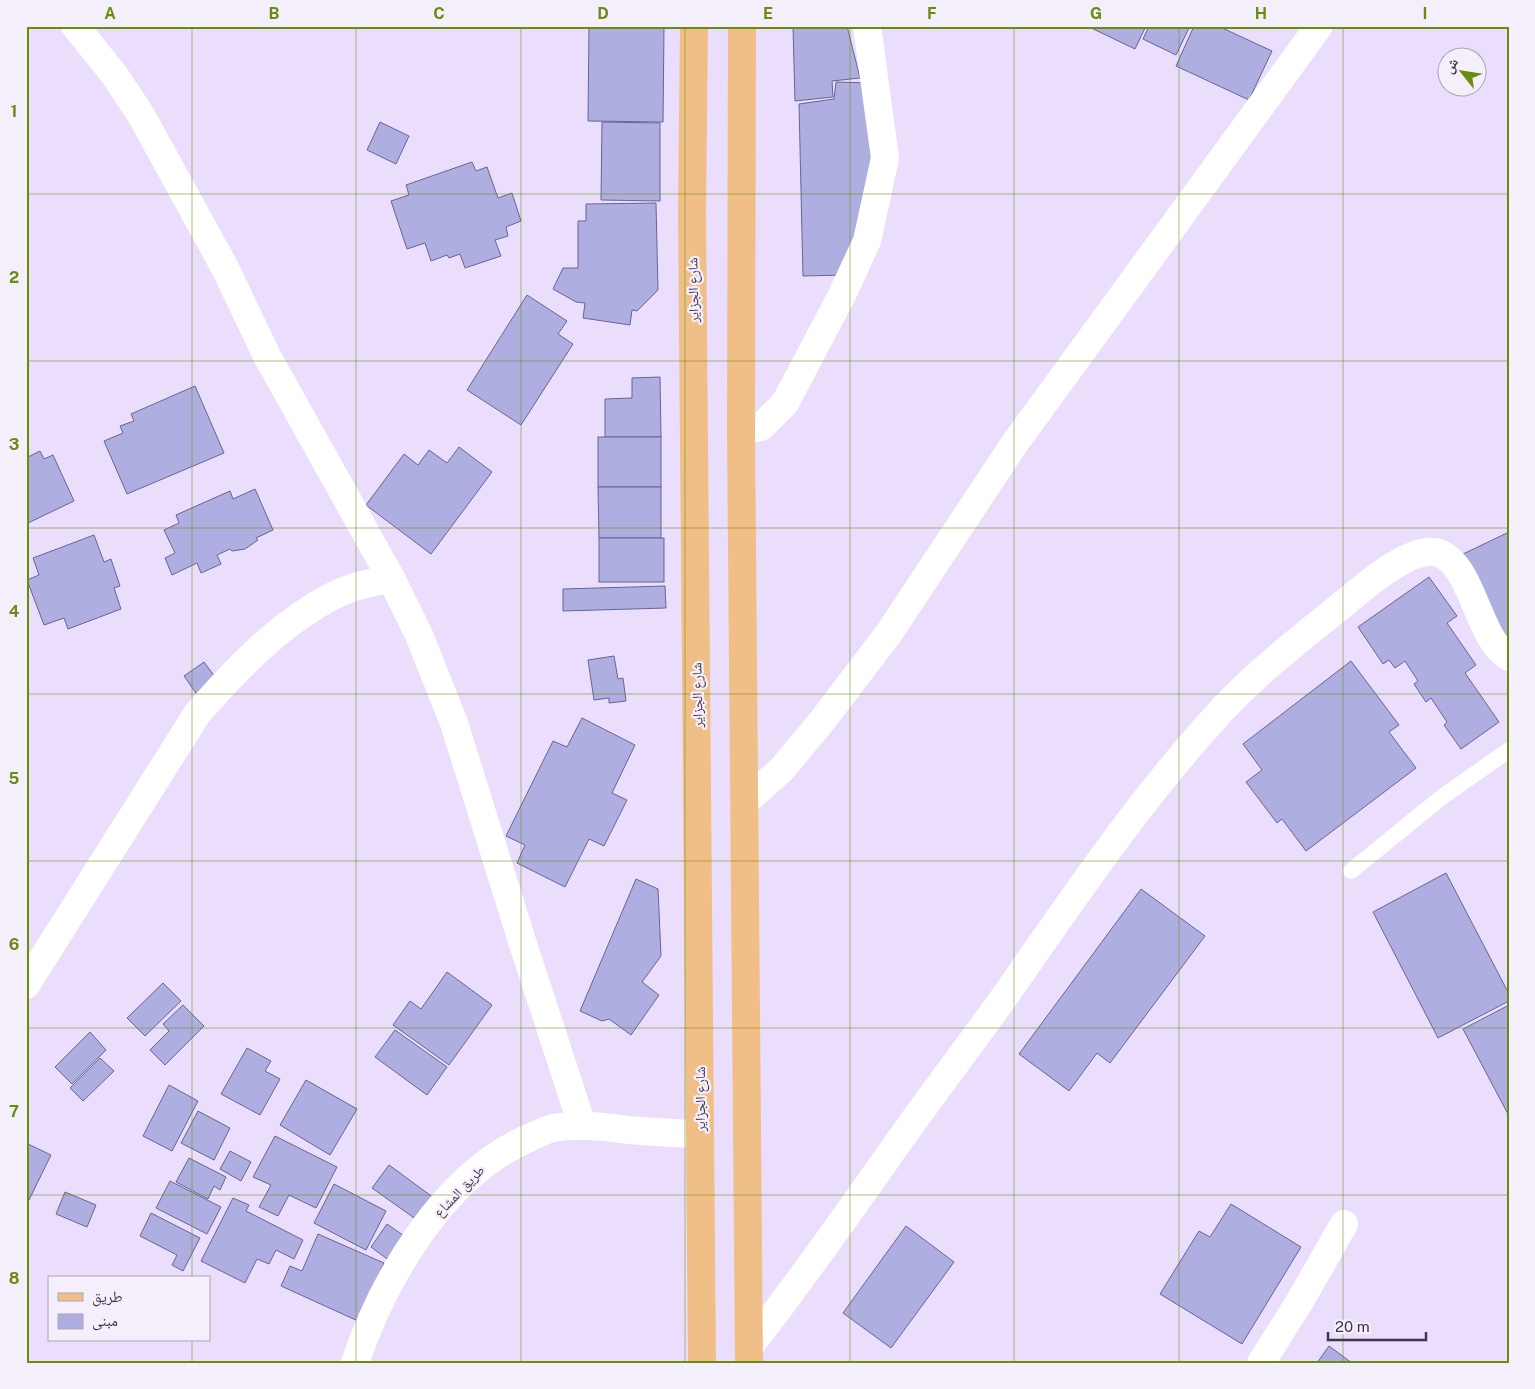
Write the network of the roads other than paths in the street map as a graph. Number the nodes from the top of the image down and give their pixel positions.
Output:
1 (75, 26) edge
2 (694, 26) edge
3 (742, 26) edge
4 (867, 26) edge
5 (1310, 29) edge
6 (741, 431) junction
7 (391, 578) junction
8 (1509, 657) edge
9 (1509, 750) edge
10 (744, 803) junction
11 (1351, 871) dead end
12 (26, 985) edge
13 (582, 1125) junction
14 (700, 1135) junction
15 (1344, 1224) dead end
16 (749, 1355) edge
17 (355, 1363) edge
18 (702, 1363) edge
19 (1261, 1363) edge

1 - 7 street
2 - 14 main road, شارع الجزاير
3 - 6 main road
4 - 6 street
5 - 10 street
6 - 10 main road
7 - 12 street
7 - 13 street
8 - 16 street
9 - 11 lane
10 - 16 main road
13 - 14 street, طريق المشاع
13 - 17 street, طريق المشاع
14 - 18 main road, شارع الجزاير
15 - 19 street

